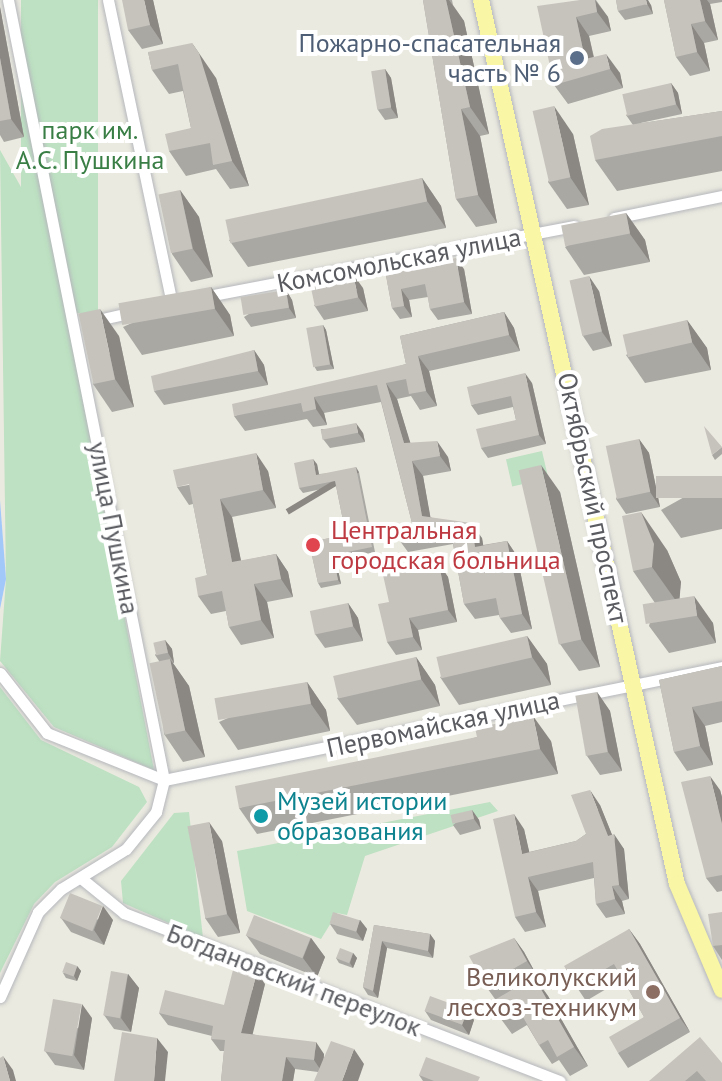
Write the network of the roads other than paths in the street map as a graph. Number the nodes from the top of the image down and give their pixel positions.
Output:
1 (8, 0) edge
2 (108, 0) edge
3 (481, 0) edge
4 (722, 196) edge
5 (535, 235) junction
6 (172, 304) junction
7 (76, 324) junction
8 (722, 667) edge
9 (0, 673) edge
10 (633, 684) junction
11 (164, 780) junction
12 (82, 879) junction
13 (722, 990) edge
14 (0, 997) edge
15 (560, 1081) edge

1 - 7 street, улица Пушкина
2 - 6 street
3 - 5 main road, Октябрьский проспект
4 - 5 street, Комсомольская улица
5 - 6 street, Комсомольская улица
5 - 10 main road, Октябрьский проспект
6 - 7 street, Комсомольская улица
7 - 11 street, улица Пушкина
8 - 10 street, Первомайская улица
9 - 11 street
10 - 11 street, Первомайская улица
10 - 13 main road, Октябрьский проспект
11 - 12 street, улица Пушкина
12 - 14 street, улица Пушкина
12 - 15 street, Богдановский переулок

